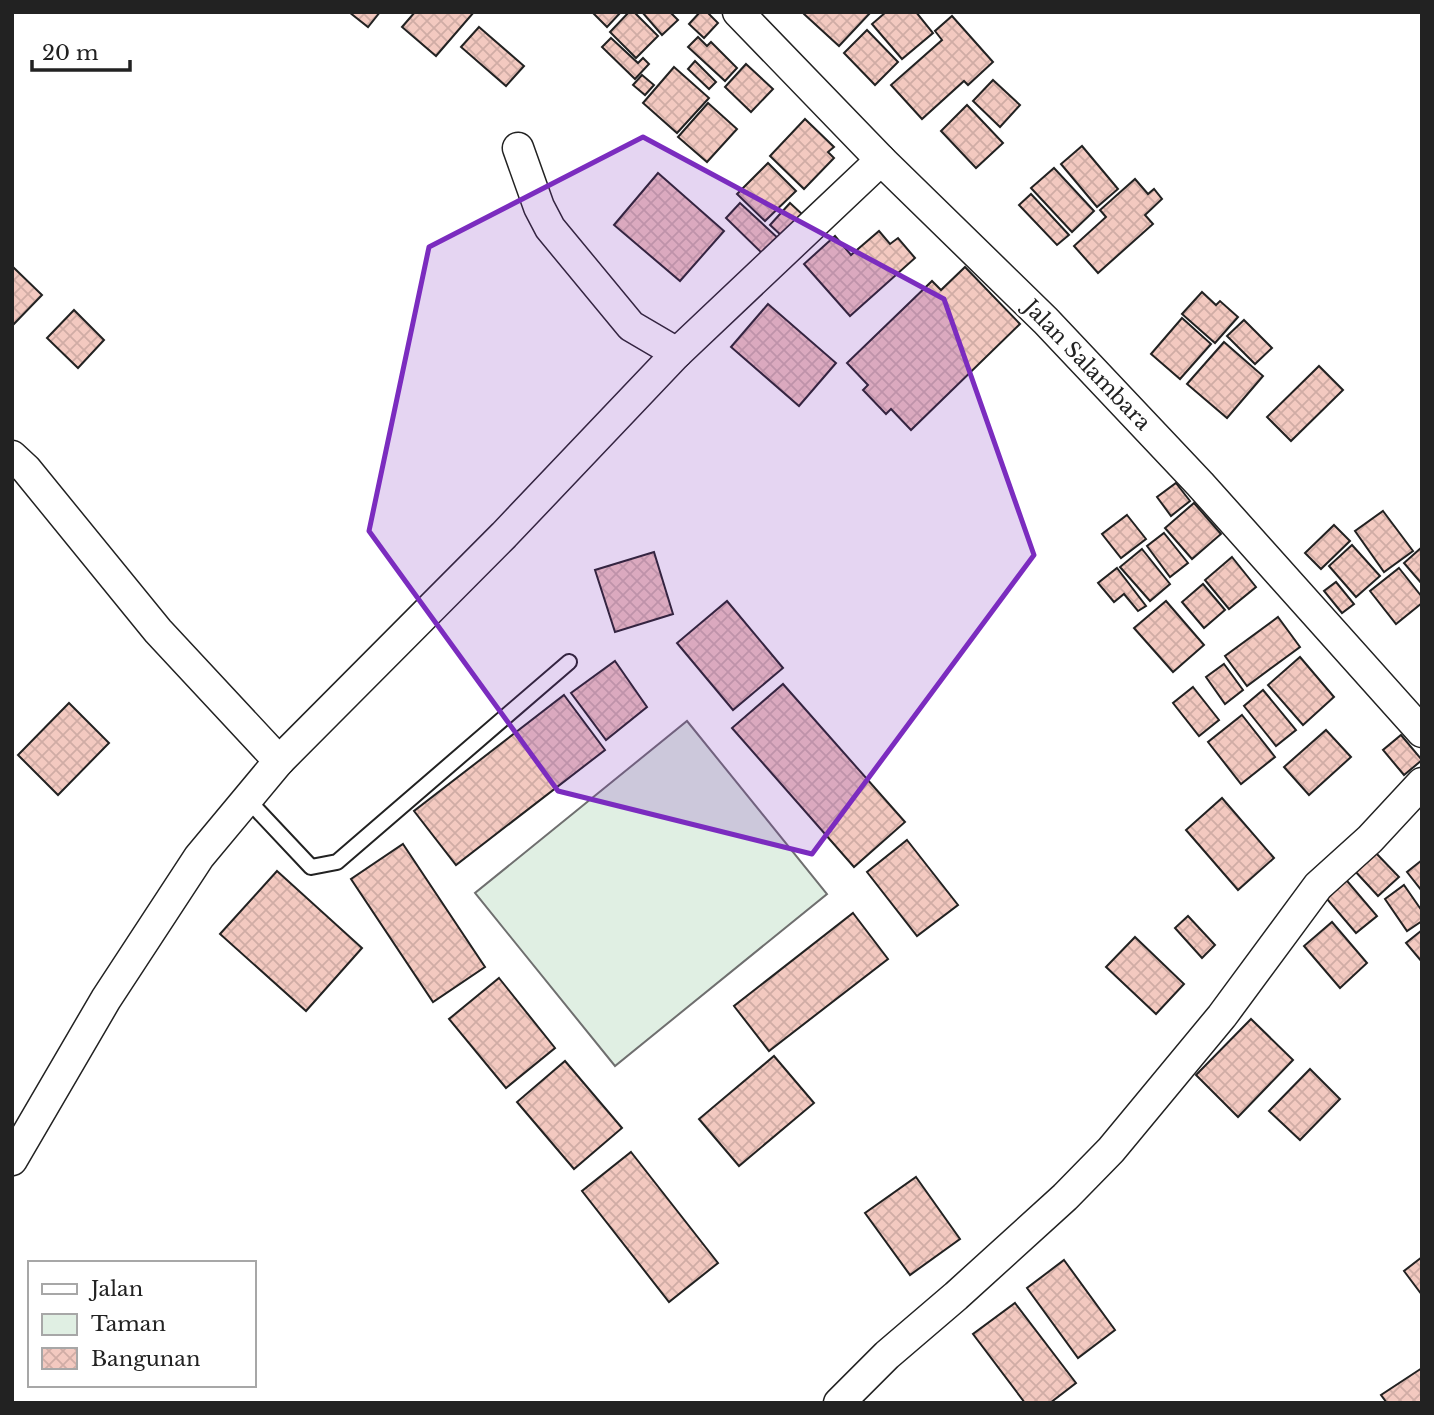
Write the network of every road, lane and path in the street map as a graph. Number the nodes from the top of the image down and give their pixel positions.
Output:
1 (738, 12) edge
2 (518, 148) dead end
3 (881, 160) junction
4 (677, 354) junction
5 (12, 456) edge
6 (569, 662) dead end
7 (1422, 732) edge
8 (279, 761) junction
9 (1422, 783) edge
10 (247, 799) junction
11 (12, 1160) edge
12 (839, 1403) edge

1 - 3 street, Jalan Salambara
2 - 4 street
3 - 4 street
3 - 7 street, Jalan Salambara
4 - 8 street
5 - 8 street
6 - 10 lane
8 - 10 street
9 - 12 street
10 - 11 street

